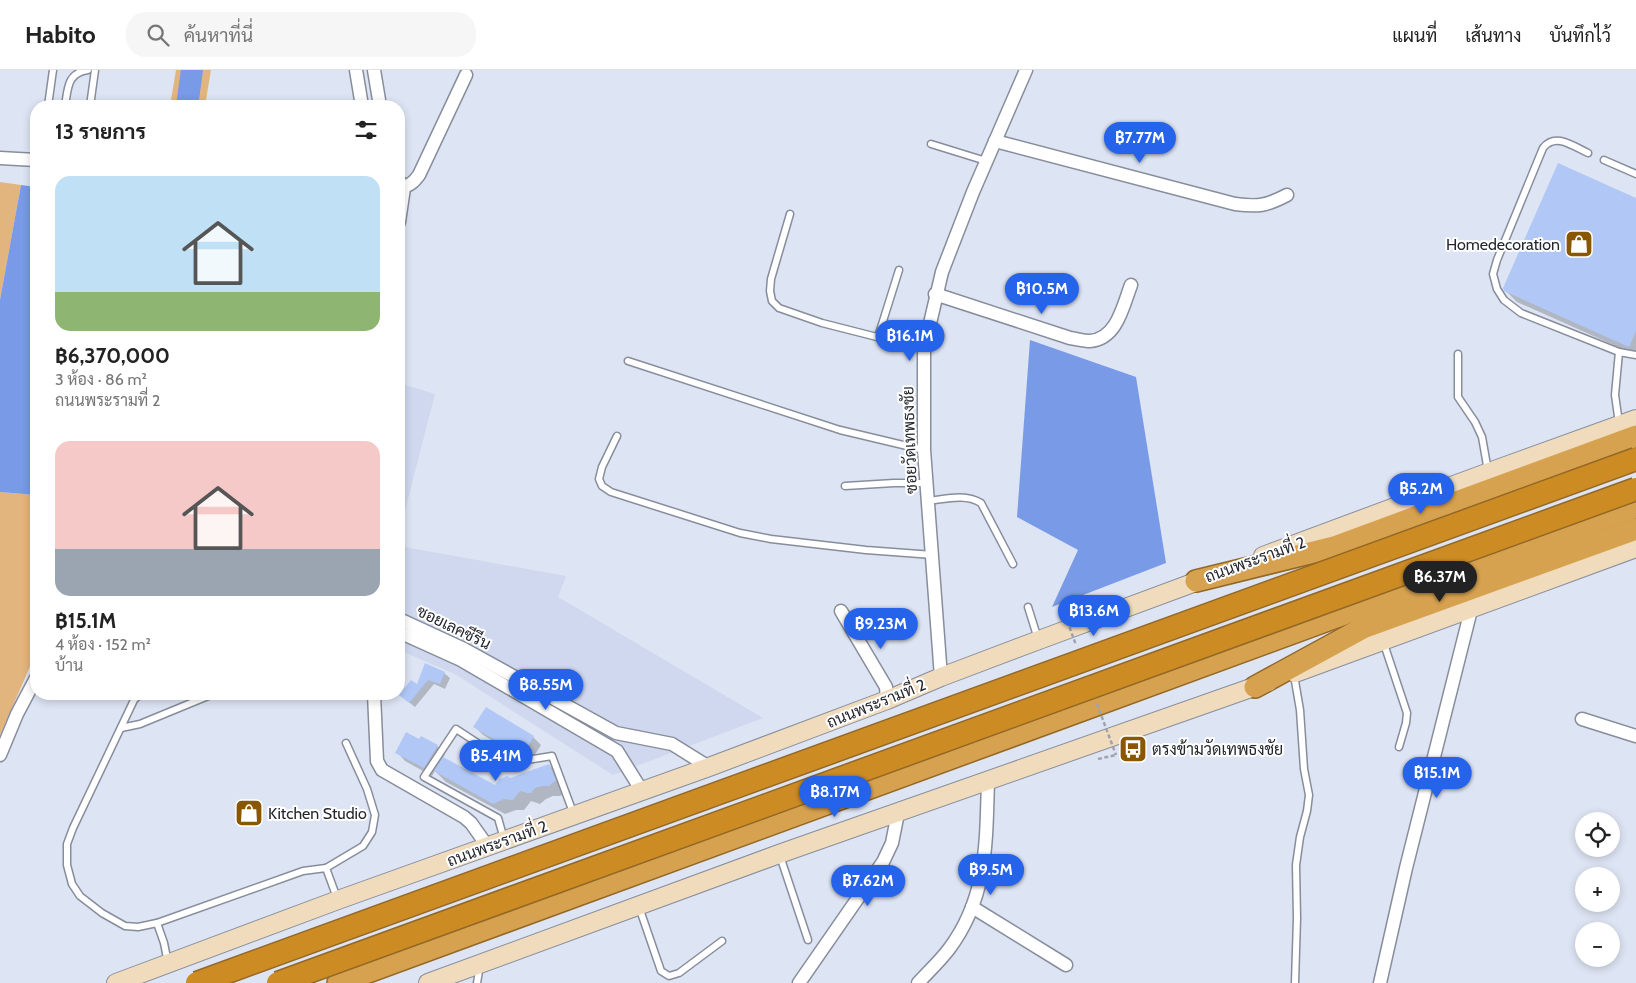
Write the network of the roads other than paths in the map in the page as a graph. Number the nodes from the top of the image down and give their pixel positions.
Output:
1 (54, 70) edge
2 (88, 70) edge
3 (95, 70) edge
4 (356, 70) edge
5 (374, 70) edge
6 (1026, 70) edge
7 (466, 75) dead end
8 (49, 100) edge
9 (67, 100) edge
10 (91, 100) edge
11 (361, 100) edge
12 (379, 100) edge
13 (995, 141) junction
14 (931, 144) dead end
15 (1588, 153) dead end
16 (0, 158) edge
17 (30, 160) edge
18 (1604, 160) dead end
19 (986, 161) junction
20 (1636, 174) edge
21 (405, 184) edge
22 (1287, 195) dead end
23 (790, 214) dead end
24 (899, 270) dead end
25 (1131, 285) dead end
26 (935, 294) junction
27 (878, 337) junction
28 (924, 349) junction
29 (1620, 352) junction
30 (1458, 354) dead end
31 (1636, 355) edge
32 (628, 361) dead end
33 (1636, 419) edge
34 (1628, 431) edge
35 (617, 436) dead end
36 (924, 450) junction
37 (1636, 459) edge
38 (1636, 464) edge
39 (1489, 472) junction
40 (926, 482) junction
41 (845, 486) dead end
42 (1636, 489) edge
43 (928, 501) junction
44 (1636, 507) edge
45 (1636, 529) edge
46 (1334, 547) junction
47 (1636, 548) edge
48 (932, 555) junction
49 (1013, 564) dead end
50 (1196, 581) junction
51 (1028, 607) dead end
52 (1471, 610) junction
53 (841, 611) dead end
54 (1231, 611) junction
55 (405, 622) edge
56 (1364, 628) junction
57 (405, 634) edge
58 (1039, 640) junction
59 (1384, 641) junction
60 (1245, 652) junction
61 (463, 654) junction
62 (1294, 674) junction
63 (941, 677) junction
64 (1255, 687) junction
65 (30, 689) edge
66 (134, 700) edge
67 (198, 700) edge
68 (374, 700) edge
69 (886, 700) junction
70 (1582, 719) dead end
71 (121, 728) junction
72 (1636, 736) edge
73 (346, 743) dead end
74 (1399, 747) dead end
75 (0, 755) edge
76 (709, 767) junction
77 (988, 780) junction
78 (642, 791) junction
79 (898, 813) junction
80 (574, 815) junction
81 (496, 844) junction
82 (780, 854) junction
83 (326, 868) junction
84 (338, 900) junction
85 (638, 906) junction
86 (972, 907) junction
87 (157, 923) junction
88 (808, 940) dead end
89 (722, 941) dead end
90 (168, 964) junction
91 (480, 964) junction
92 (1066, 965) dead end
93 (116, 983) edge
94 (198, 983) edge
95 (278, 983) edge
96 (338, 983) edge
97 (428, 983) edge
98 (477, 983) edge
99 (799, 983) edge
100 (918, 983) edge
101 (1295, 983) edge
102 (1380, 983) edge

1 - 8 lane
2 - 9 lane
3 - 10 lane
4 - 11 street
5 - 12 street
6 - 13 street, ซอยวัดเทพธงชัย
7 - 21 street
13 - 19 street, ซอยวัดเทพธงชัย
13 - 22 street
14 - 19 lane
15 - 29 lane
16 - 17 street
18 - 20 lane
19 - 26 street, ซอยวัดเทพธงชัย
23 - 27 lane
24 - 27 lane
25 - 26 street
26 - 28 street, ซอยวัดเทพธงชัย
27 - 28 lane
28 - 36 street, ซอยวัดเทพธงชัย
29 - 31 lane
29 - 34 lane
30 - 39 lane
32 - 36 lane
33 - 34 main road, ถนนพระรามที่ 2
34 - 39 main road, ถนนพระรามที่ 2
34 - 46 highway
35 - 48 lane
36 - 40 street, ซอยวัดเทพธงชัย
37 - 94 highway, bridge
38 - 54 highway, ถนนพระรามที่ 2
39 - 50 main road, ถนนพระรามที่ 2
40 - 41 lane
40 - 43 street, ซอยวัดเทพธงชัย
42 - 95 highway, bridge
43 - 48 street, ซอยวัดเทพธงชัย
43 - 49 lane
44 - 60 highway
45 - 56 highway
46 - 50 highway
46 - 54 highway
47 - 52 main road
48 - 63 street, ซอยวัดเทพธงชัย
50 - 58 main road, ถนนพระรามที่ 2
51 - 58 lane
52 - 59 main road
52 - 102 street
53 - 69 street
54 - 94 highway, ถนนพระรามที่ 2
55 - 61 street, ซอยเลคซีรีน
56 - 60 highway
56 - 64 highway
57 - 61 street, ซอยเลคซีรีน
58 - 63 main road, ถนนพระรามที่ 2
59 - 62 main road
59 - 74 lane
60 - 96 highway
61 - 76 street, ซอยเลคซีรีน
61 - 78 street, ซอยเลคซีรีน
62 - 64 main road
62 - 101 lane
63 - 69 main road, ถนนพระรามที่ 2
64 - 77 main road
65 - 75 street
66 - 71 lane
67 - 71 lane
68 - 81 street
69 - 76 main road, ถนนพระรามที่ 2
70 - 72 street
71 - 87 lane
73 - 83 lane
76 - 78 main road, ถนนพระรามที่ 2
77 - 79 main road
77 - 86 street
78 - 80 main road, ถนนพระรามที่ 2
79 - 82 main road
79 - 99 street
80 - 81 main road, ถนนพระรามที่ 2
80 - 81 lane
81 - 84 main road, ถนนพระรามที่ 2
82 - 85 main road
82 - 88 lane
83 - 84 lane
83 - 87 lane
84 - 90 main road, ถนนพระรามที่ 2
85 - 89 lane
85 - 91 main road
86 - 92 street
86 - 100 street
87 - 90 lane
90 - 93 main road, ถนนพระรามที่ 2
91 - 97 main road
91 - 98 lane

